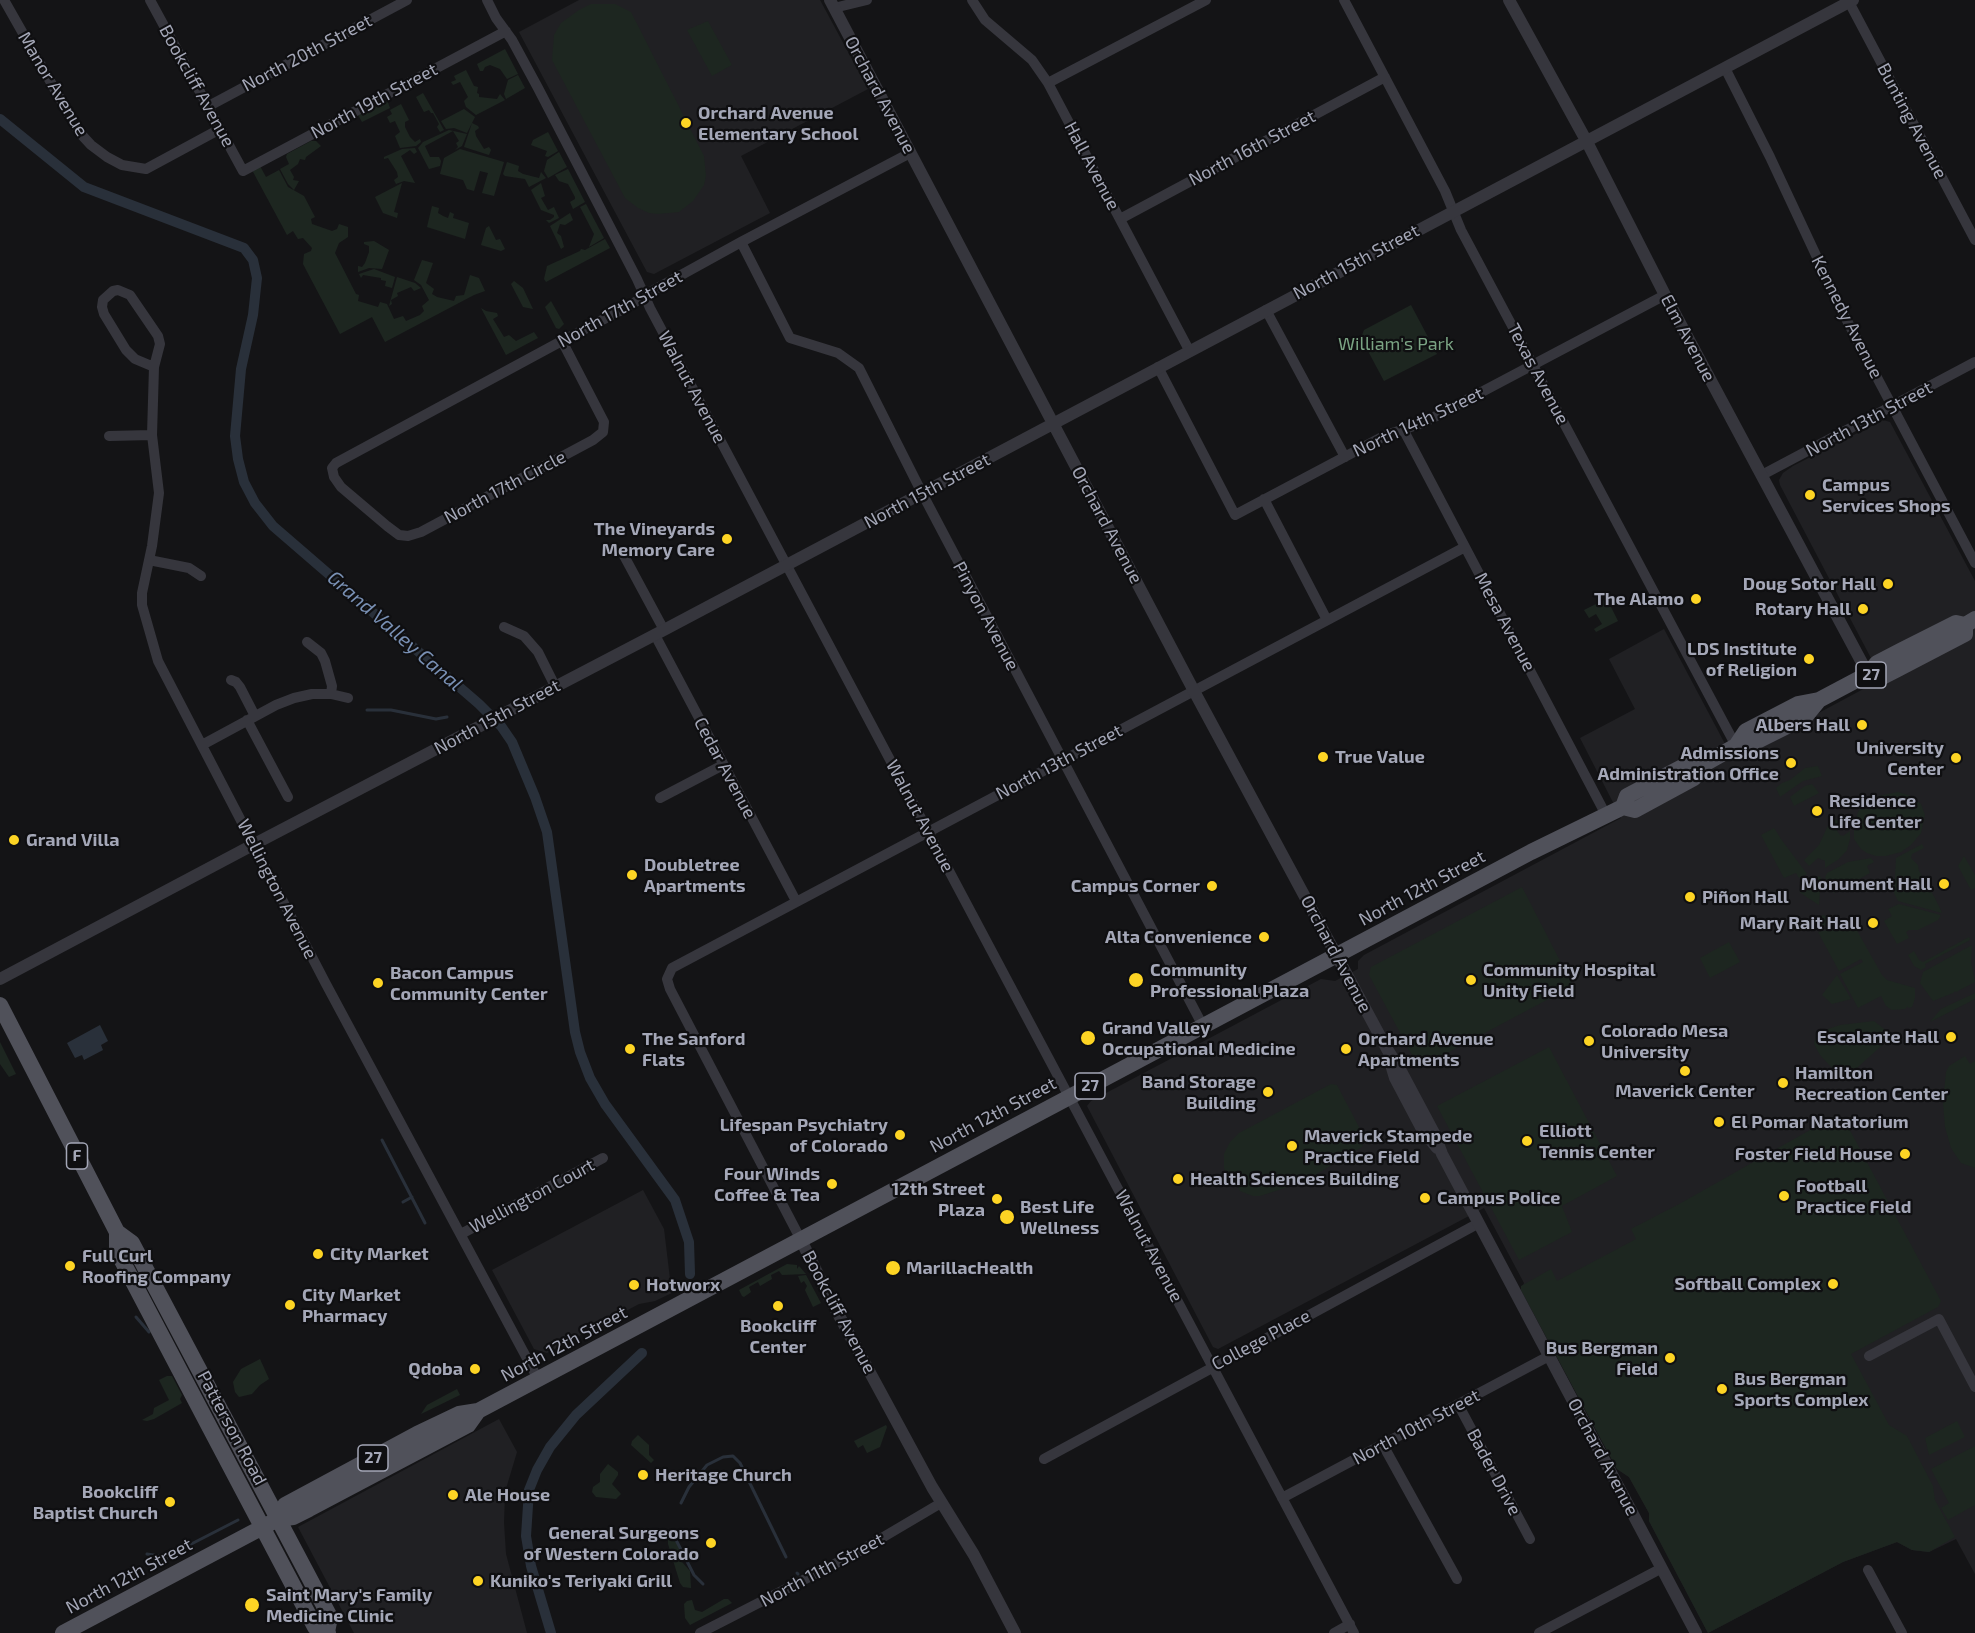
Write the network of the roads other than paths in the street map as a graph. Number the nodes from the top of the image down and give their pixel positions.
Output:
1 (4, 0) edge
2 (150, 0) edge
3 (407, 0) edge
4 (487, 0) edge
5 (867, 0) edge
6 (972, 0) edge
7 (1206, 0) edge
8 (1344, 0) edge
9 (1851, 1) edge
10 (1514, 2) edge
11 (832, 4) edge
12 (506, 31) junction
13 (1725, 68) junction
14 (1385, 77) junction
15 (1048, 83) junction
16 (207, 107) junction
17 (220, 129) junction
18 (1587, 142) junction
19 (910, 153) junction
20 (243, 171) joint
21 (1453, 211) junction
22 (1120, 219) junction
23 (1975, 240) edge
24 (741, 242) junction
25 (1665, 295) junction
26 (645, 297) junction
27 (1266, 310) junction
28 (562, 341) junction
29 (1189, 350) junction
30 (1975, 362) edge
31 (1533, 365) junction
32 (154, 367) junction
33 (1158, 367) junction
34 (1892, 406) junction
35 (1052, 424) junction
36 (1404, 429) junction
37 (152, 435) junction
38 (109, 436) dead end
39 (1344, 457) junction
40 (332, 468) joint
41 (1762, 475) junction
42 (922, 493) junction
43 (1264, 499) junction
44 (1466, 547) junction
45 (622, 552) dead end
46 (149, 560) junction
47 (1975, 563) edge
48 (787, 565) junction
49 (201, 576) dead end
50 (1327, 620) junction
51 (1970, 622) edge
52 (504, 627) dead end
53 (659, 633) junction
54 (307, 642) dead end
55 (1868, 674) junction
56 (231, 680) dead end
57 (555, 686) junction
58 (1194, 691) junction
59 (331, 694) junction
60 (348, 698) dead end
61 (251, 718) junction
62 (202, 745) junction
63 (1736, 746) junction
64 (1062, 760) junction
65 (723, 765) junction
66 (288, 798) dead end
67 (660, 798) dead end
68 (1606, 815) junction
69 (928, 831) junction
70 (254, 844) junction
71 (796, 901) junction
72 (1337, 955) junction
73 (0, 980) edge
74 (670, 989) joint
75 (0, 1005) edge
76 (1203, 1026) junction
77 (1070, 1097) junction
78 (603, 1158) dead end
79 (1479, 1223) junction
80 (117, 1232) junction
81 (461, 1234) junction
82 (801, 1240) junction
83 (1549, 1356) junction
84 (1869, 1356) dead end
85 (1213, 1367) junction
86 (199, 1369) junction
87 (183, 1377) junction
88 (538, 1379) junction
89 (1975, 1387) edge
90 (1458, 1404) junction
91 (1383, 1444) junction
92 (1044, 1459) dead end
93 (1282, 1498) junction
94 (941, 1503) junction
95 (278, 1519) junction
96 (262, 1527) junction
97 (1530, 1539) dead end
98 (1662, 1568) junction
99 (1868, 1569) dead end
100 (1457, 1579) dead end
101 (1352, 1629) edge
102 (72, 1631) edge
103 (328, 1633) edge
104 (700, 1633) edge
105 (1015, 1633) edge
106 (1334, 1633) edge
107 (1539, 1633) edge
108 (1696, 1633) edge
109 (1902, 1633) edge

1 - 17 street, Manor Avenue
2 - 16 street, Bookcliff Avenue
3 - 16 street, North 20th Street
4 - 12 street, Walnut Avenue
5 - 11 street
6 - 15 street, Hall Avenue
7 - 15 street
8 - 14 street, Texas Avenue
9 - 13 street, North 15th Street
9 - 23 street, Bunting Avenue
10 - 18 street, Elm Avenue
11 - 19 street, Orchard Avenue
12 - 20 street, North 19th Street
12 - 26 street, Walnut Avenue
13 - 18 street, North 15th Street
13 - 34 street, Kennedy Avenue
14 - 21 street, Texas Avenue
14 - 22 street, North 16th Street
15 - 22 street, Hall Avenue
16 - 17 street, Bookcliff Avenue
17 - 20 street, Bookcliff Avenue
18 - 21 street, North 15th Street
18 - 25 street, Elm Avenue
19 - 24 street, North 17th Street
19 - 35 street, Orchard Avenue
21 - 27 street, North 15th Street
21 - 31 street, Texas Avenue
22 - 29 street, Hall Avenue
24 - 26 street, North 17th Street
24 - 42 street, Pinyon Avenue
25 - 31 street, North 14th Street
25 - 41 street, Elm Avenue
26 - 28 street, North 17th Street
26 - 48 street, Walnut Avenue
27 - 29 street, North 15th Street
27 - 39 street
28 - 40 street, North 17th Street
28 - 40 street, North 17th Circle
29 - 33 street, North 15th Street
30 - 34 street, North 13th Street
31 - 36 street, North 14th Street
31 - 63 street, Texas Avenue
32 - 32 street, Wellington Avenue
32 - 37 street, Wellington Avenue
33 - 35 street, North 15th Street
33 - 43 street, North 14th Street
34 - 41 street, North 13th Street
34 - 47 street, Kennedy Avenue
35 - 42 street, North 15th Street
35 - 58 street, Orchard Avenue
36 - 39 street, North 14th Street
36 - 44 street, Mesa Avenue
37 - 38 street
37 - 46 street, Wellington Avenue
39 - 43 street, North 14th Street
41 - 55 street, Elm Avenue
42 - 48 street, North 15th Street
42 - 64 street, Pinyon Avenue
43 - 50 street
44 - 50 street, North 13th Street
44 - 68 street, Mesa Avenue
45 - 53 street, Cedar Avenue
46 - 49 street
46 - 62 street, Wellington Avenue
48 - 53 street, North 15th Street
48 - 69 street, Walnut Avenue
50 - 58 street, North 13th Street
51 - 55 main road, North 12th Street / 27
52 - 57 street
53 - 57 street, North 15th Street
53 - 65 street, Cedar Avenue
54 - 59 street
55 - 63 main road, North 12th Street / 27
56 - 61 street
57 - 70 street, North 15th Street
58 - 64 street, North 13th Street
58 - 72 street, Orchard Avenue
59 - 60 street
59 - 61 street
61 - 62 street
61 - 66 street
62 - 70 street, Wellington Avenue
63 - 68 main road, North 12th Street / 27
64 - 69 street, North 13th Street
64 - 76 street, Pinyon Avenue
65 - 67 street
65 - 71 street, Cedar Avenue
68 - 72 main road, North 12th Street / 27
69 - 71 street, North 13th Street
69 - 77 street, Walnut Avenue
70 - 73 street, North 15th Street
70 - 81 street, Wellington Avenue
71 - 74 street, North 13th Street
72 - 76 main road, North 12th Street / 27
72 - 79 street, Orchard Avenue
74 - 82 street, Bookcliff Avenue
75 - 80 main road, Patterson Road / F
76 - 77 main road, North 12th Street / 27
77 - 82 main road, North 12th Street / 27
77 - 85 street, Walnut Avenue
78 - 81 street, Wellington Court
79 - 83 street, Orchard Avenue
79 - 85 street, College Place
80 - 86 main road, Patterson Road / F
80 - 87 main road, Patterson Road / F
81 - 88 street, Wellington Avenue
82 - 88 main road, North 12th Street / 27
82 - 94 street, Bookcliff Avenue
83 - 90 street, North 10th Street
83 - 98 street, Orchard Avenue
84 - 89 street
85 - 92 street, College Place
85 - 93 street, Walnut Avenue
86 - 87 main road
86 - 95 main road, Patterson Road / F
87 - 96 main road, Patterson Road / F
88 - 95 main road, North 12th Street / 27
90 - 91 street, North 10th Street
90 - 97 street, Bader Drive
91 - 93 street, North 10th Street
91 - 100 street
93 - 101 street, Walnut Avenue
94 - 104 street, North 11th Street
94 - 105 street, Bookcliff Avenue
95 - 96 main road, North 12th Street / 27
95 - 103 main road, Patterson Road / F
96 - 102 main road, North 12th Street / 27
96 - 103 main road, Patterson Road / F
98 - 107 street
98 - 108 street, Orchard Avenue
99 - 109 street
101 - 106 street

